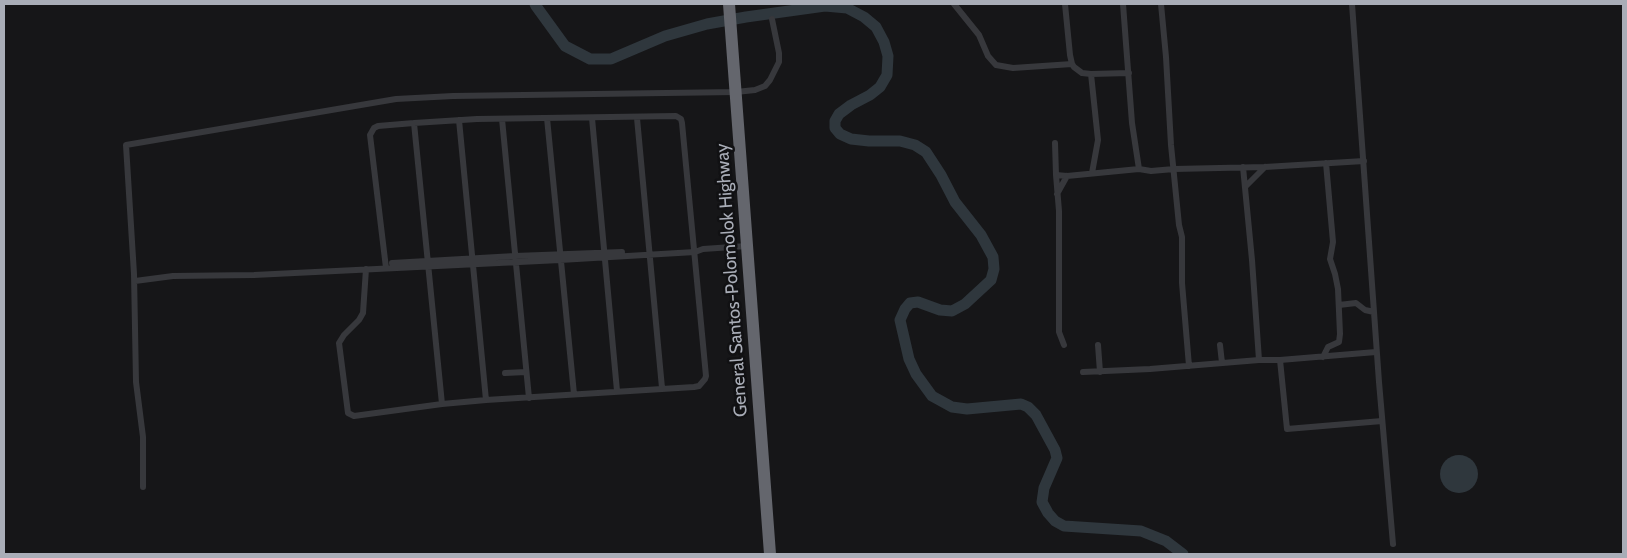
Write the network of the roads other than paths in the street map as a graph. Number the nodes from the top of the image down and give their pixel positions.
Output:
1 (729, 4) edge
2 (954, 4) edge
3 (1065, 4) edge
4 (1124, 4) edge
5 (1161, 4) edge
6 (1352, 4) edge
7 (772, 19) dead end
8 (1072, 64) junction
9 (1129, 73) junction
10 (1091, 74) junction
11 (736, 92) junction
12 (547, 118) junction
13 (592, 118) junction
14 (637, 118) junction
15 (502, 119) junction
16 (458, 120) junction
17 (414, 123) junction
18 (1055, 143) dead end
19 (1364, 161) junction
20 (1326, 164) junction
21 (1265, 166) junction
22 (1243, 167) junction
23 (1174, 169) junction
24 (1139, 170) junction
25 (1092, 173) junction
26 (1056, 175) junction
27 (1067, 176) junction
28 (1245, 187) junction
29 (1057, 194) junction
30 (747, 246) junction
31 (694, 250) junction
32 (649, 253) junction
33 (604, 255) junction
34 (515, 258) junction
35 (560, 258) junction
36 (473, 261) junction
37 (428, 263) junction
38 (386, 266) junction
39 (338, 269) junction
40 (366, 269) junction
41 (134, 282) junction
42 (1338, 305) junction
43 (1374, 312) junction
44 (1064, 345) dead end
45 (1098, 345) dead end
46 (1220, 345) dead end
47 (1376, 352) junction
48 (1323, 357) junction
49 (1259, 360) junction
50 (1280, 360) junction
51 (1222, 363) junction
52 (1189, 366) junction
53 (526, 372) junction
54 (1083, 372) dead end
55 (1100, 372) junction
56 (505, 373) dead end
57 (662, 388) junction
58 (617, 390) junction
59 (574, 394) junction
60 (529, 398) junction
61 (486, 400) junction
62 (442, 404) junction
63 (1382, 421) junction
64 (143, 487) dead end
65 (1393, 544) dead end
66 (770, 554) edge

1 - 11 highway, General Santos-Polomolok Highway
2 - 8 street
3 - 8 street
4 - 9 street
5 - 23 street
6 - 19 street
7 - 11 street
8 - 10 street
9 - 10 street
9 - 24 street
10 - 25 street
11 - 30 highway, General Santos-Polomolok Highway
11 - 41 street
12 - 13 street
12 - 15 street
12 - 35 street
13 - 14 street
13 - 33 street
14 - 31 street
14 - 32 street
15 - 16 street
15 - 34 street
16 - 17 street
16 - 36 street
17 - 37 street
17 - 38 street
18 - 26 street
19 - 20 street
19 - 43 street
20 - 21 street
20 - 42 street
21 - 22 street
21 - 28 street
22 - 23 street
22 - 28 street
23 - 24 street
23 - 52 street
24 - 25 street
25 - 27 street
26 - 27 street
26 - 29 street
27 - 29 street
28 - 49 street
29 - 44 street
30 - 31 street
30 - 66 highway, General Santos-Polomolok Highway
31 - 32 street
31 - 57 street
32 - 33 street
32 - 57 street
33 - 35 street
33 - 58 street
34 - 35 street
34 - 36 street
34 - 53 street
35 - 59 street
36 - 37 street
36 - 61 street
37 - 38 street
37 - 62 street
38 - 39 street
38 - 40 street
39 - 40 street
39 - 41 street
40 - 62 street
41 - 64 street
42 - 43 street
42 - 48 street
43 - 47 street
45 - 55 street
46 - 51 street
47 - 48 street
47 - 63 street
48 - 50 street
49 - 50 street
49 - 51 street
50 - 63 street
51 - 52 street
52 - 55 street
53 - 56 street
53 - 60 street
54 - 55 street
57 - 58 street
58 - 59 street
59 - 60 street
60 - 61 street
61 - 62 street
63 - 65 street

